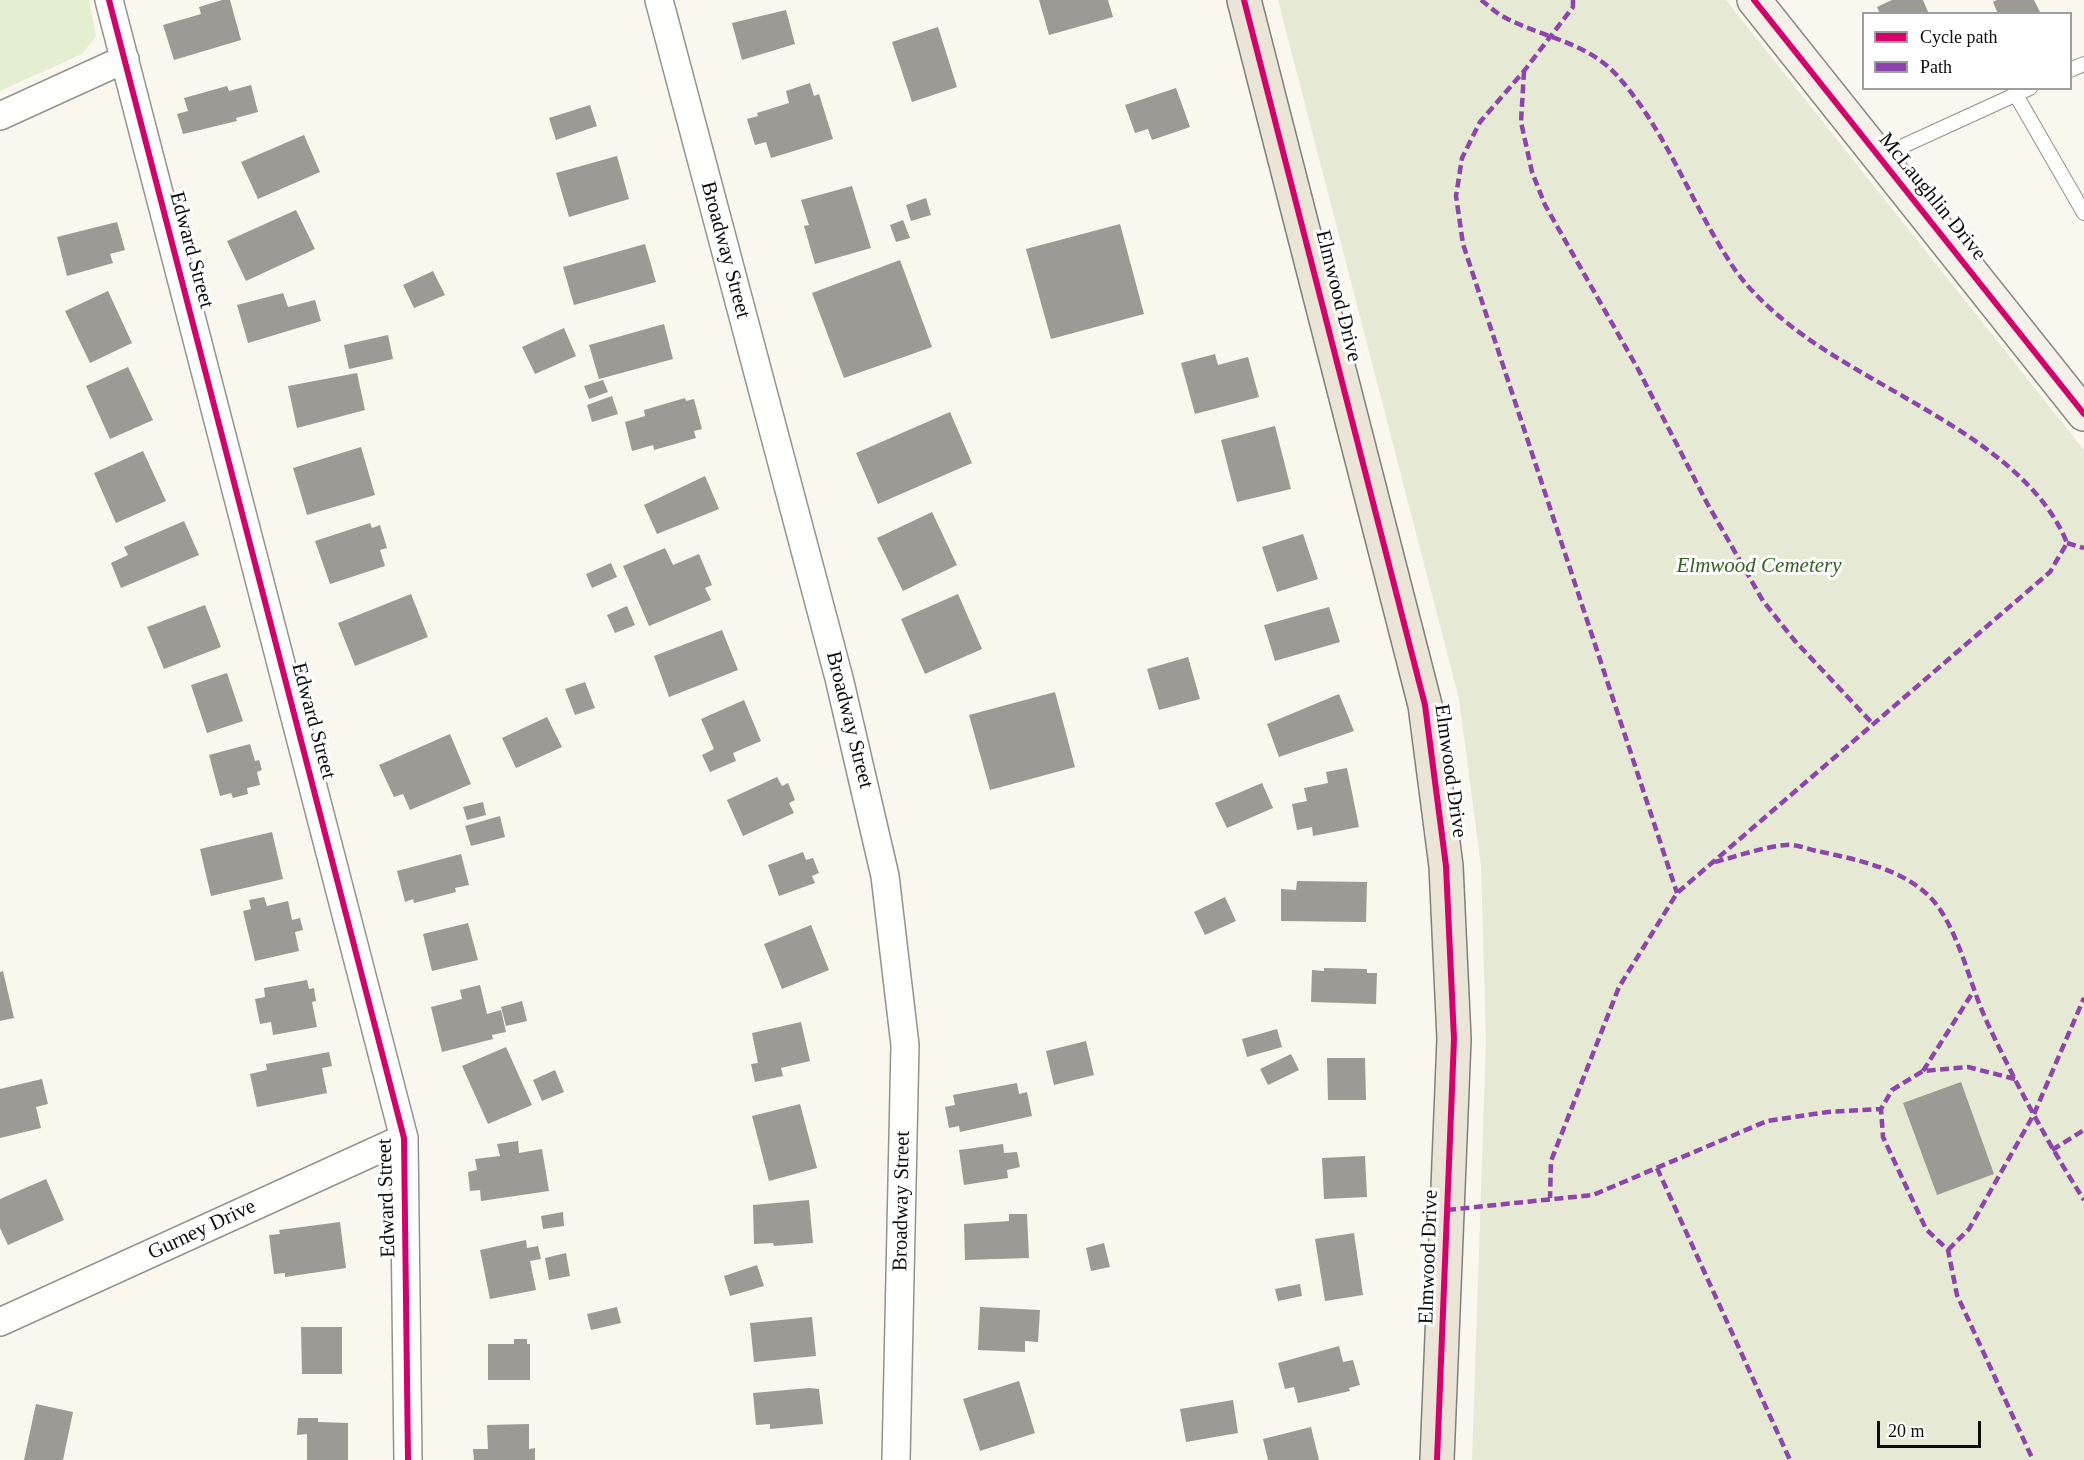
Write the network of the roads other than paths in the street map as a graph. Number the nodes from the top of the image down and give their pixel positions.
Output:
1 (109, 0) edge
2 (659, 0) edge
3 (1244, 0) edge
4 (1754, 0) edge
5 (125, 59) junction
6 (2026, 90) edge
7 (2016, 95) junction
8 (0, 116) edge
9 (1879, 157) junction
10 (2084, 213) edge
11 (2084, 414) edge
12 (404, 1138) junction
13 (0, 1322) edge
14 (408, 1460) edge
15 (896, 1460) edge
16 (1437, 1460) edge

1 - 5 street, Edward Street
2 - 15 street, Broadway Street
3 - 16 main road, Elmwood Drive
4 - 9 main road, McLaughlin Drive
5 - 8 street
5 - 12 street, Edward Street
6 - 7 lane
7 - 9 lane
7 - 10 lane
9 - 11 main road, McLaughlin Drive
12 - 13 street, Gurney Drive
12 - 14 street, Edward Street

